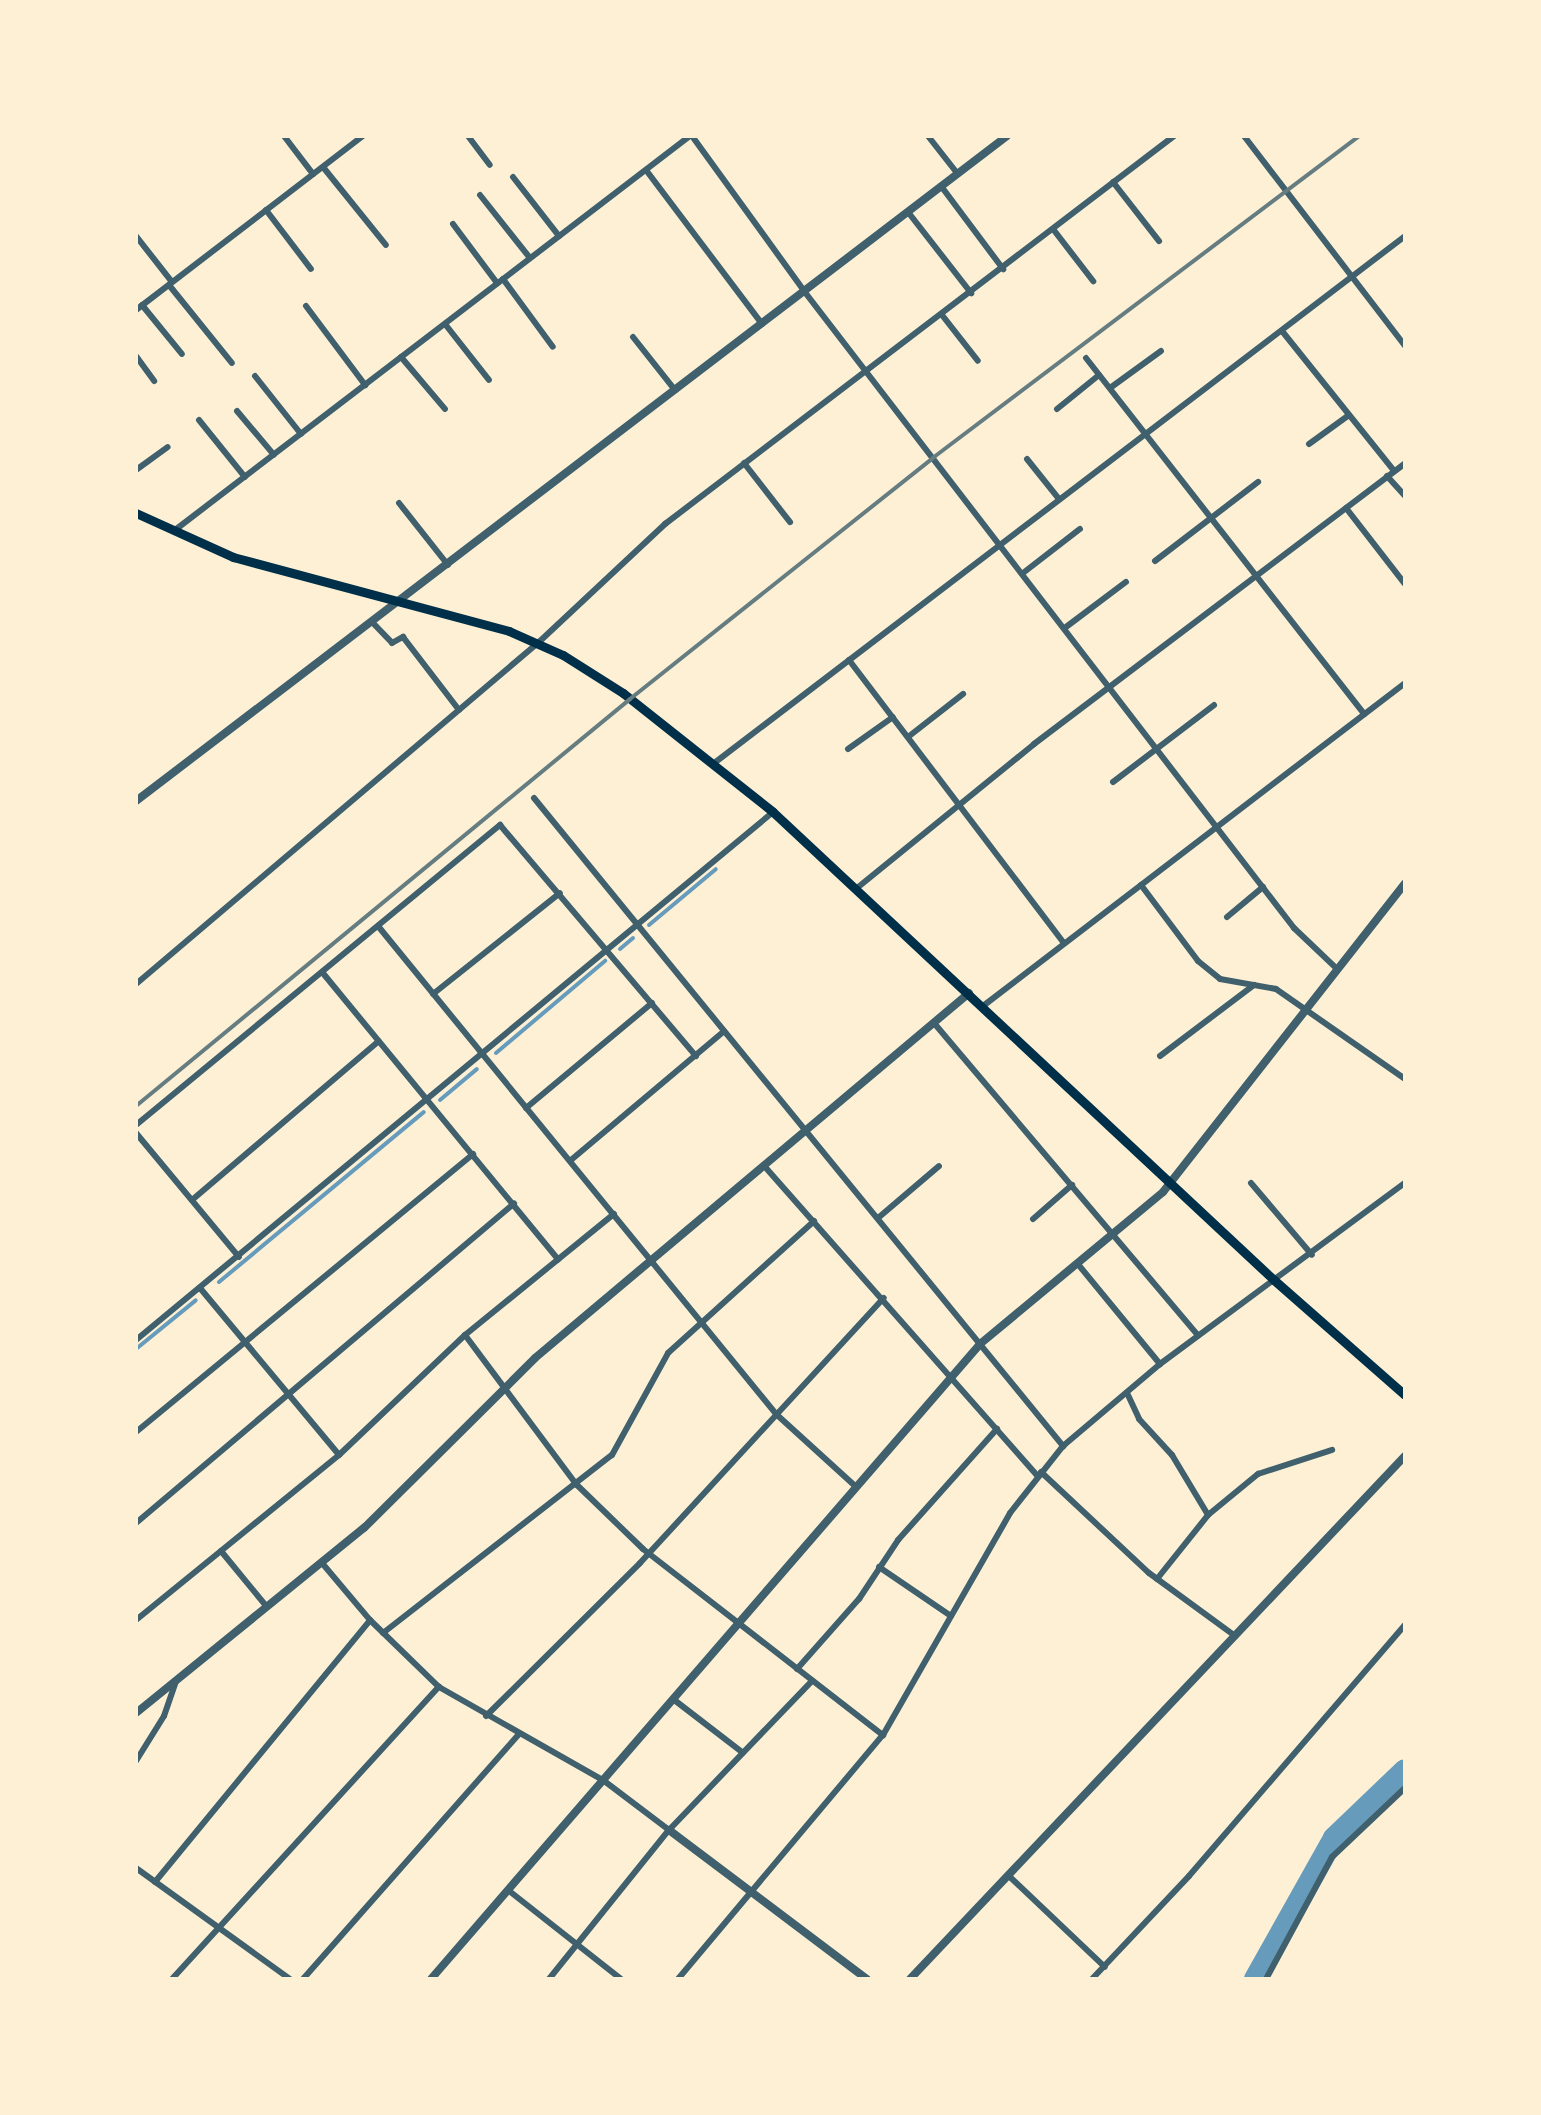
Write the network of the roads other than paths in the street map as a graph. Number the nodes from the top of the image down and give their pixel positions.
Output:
1 (284, 136) edge
2 (347, 136) edge
3 (363, 136) edge
4 (468, 136) edge
5 (691, 136) edge
6 (928, 136) edge
7 (1007, 136) edge
8 (1174, 136) edge
9 (1244, 136) edge
10 (353, 143) junction
11 (490, 165) dead end
12 (323, 167) junction
13 (646, 170) junction
14 (957, 173) junction
15 (313, 174) junction
16 (513, 177) dead end
17 (1113, 182) junction
18 (941, 186) junction
19 (480, 195) dead end
20 (266, 210) junction
21 (908, 212) junction
22 (453, 224) dead end
23 (1053, 229) junction
24 (136, 236) edge
25 (559, 236) junction
26 (1405, 236) edge
27 (1159, 241) dead end
28 (386, 245) dead end
29 (530, 258) junction
30 (311, 269) dead end
31 (1003, 269) junction
32 (1355, 276) junction
33 (500, 281) junction
34 (1093, 281) dead end
35 (170, 283) junction
36 (804, 291) junction
37 (971, 293) junction
38 (306, 306) dead end
39 (139, 307) edge
40 (942, 315) junction
41 (445, 324) junction
42 (762, 324) junction
43 (1282, 331) junction
44 (633, 337) dead end
45 (1405, 346) edge
46 (553, 347) dead end
47 (1161, 351) dead end
48 (182, 354) dead end
49 (136, 356) edge
50 (401, 357) junction
51 (1086, 358) dead end
52 (978, 361) dead end
53 (232, 363) dead end
54 (867, 370) junction
55 (1099, 375) junction
56 (255, 376) dead end
57 (489, 380) dead end
58 (154, 381) dead end
59 (365, 385) junction
60 (1110, 388) junction
61 (675, 390) junction
62 (445, 409) dead end
63 (1057, 409) dead end
64 (237, 411) dead end
65 (1349, 415) junction
66 (199, 420) dead end
67 (1147, 433) junction
68 (301, 434) junction
69 (1309, 444) dead end
70 (168, 447) dead end
71 (274, 455) junction
72 (1027, 459) dead end
73 (744, 463) junction
74 (1405, 463) edge
75 (136, 470) edge
76 (1390, 474) junction
77 (245, 477) junction
78 (1258, 482) dead end
79 (1405, 496) edge
80 (1059, 499) junction
81 (399, 503) dead end
82 (1346, 508) junction
83 (136, 513) edge
84 (1211, 517) junction
85 (790, 522) dead end
86 (1080, 529) dead end
87 (172, 533) junction
88 (999, 544) junction
89 (1155, 561) dead end
90 (448, 565) junction
91 (1023, 573) junction
92 (1256, 576) junction
93 (1126, 582) dead end
94 (1405, 584) edge
95 (400, 601) junction
96 (372, 622) junction
97 (1066, 627) junction
98 (539, 642) junction
99 (849, 660) junction
100 (1405, 683) edge
101 (1113, 685) junction
102 (963, 694) dead end
103 (1214, 705) dead end
104 (459, 710) junction
105 (1364, 714) junction
106 (893, 717) junction
107 (908, 737) junction
108 (848, 749) dead end
109 (1160, 749) junction
110 (713, 764) junction
111 (1113, 782) dead end
112 (534, 798) dead end
113 (136, 801) edge
114 (959, 804) junction
115 (773, 812) junction
116 (1218, 828) junction
117 (1405, 883) edge
118 (1141, 885) junction
119 (1263, 887) junction
120 (857, 888) junction
121 (560, 893) junction
122 (1227, 917) dead end
123 (378, 926) junction
124 (638, 928) junction
125 (1064, 943) junction
126 (609, 951) junction
127 (1337, 969) junction
128 (322, 972) junction
129 (136, 984) edge
130 (1254, 985) junction
131 (969, 993) junction
132 (433, 994) junction
133 (652, 1003) junction
134 (983, 1006) junction
135 (1307, 1009) junction
136 (934, 1023) junction
137 (724, 1031) junction
138 (379, 1041) junction
139 (483, 1055) junction
140 (696, 1056) junction
141 (1160, 1056) dead end
142 (1405, 1079) edge
143 (428, 1101) junction
144 (526, 1108) junction
145 (136, 1125) edge
146 (136, 1133) edge
147 (807, 1133) junction
148 (473, 1154) junction
149 (571, 1160) junction
150 (939, 1166) dead end
151 (766, 1168) junction
152 (1251, 1183) dead end
153 (1405, 1183) edge
154 (1170, 1184) junction
155 (1072, 1185) junction
156 (192, 1200) junction
157 (514, 1204) junction
158 (614, 1214) junction
159 (878, 1218) junction
160 (1033, 1219) dead end
161 (814, 1221) junction
162 (1113, 1234) junction
163 (1312, 1255) junction
164 (239, 1257) junction
165 (558, 1259) junction
166 (651, 1262) junction
167 (1077, 1263) junction
168 (1274, 1280) junction
169 (200, 1288) junction
170 (884, 1298) junction
171 (700, 1323) junction
172 (465, 1335) junction
173 (1198, 1335) junction
174 (136, 1340) edge
175 (244, 1341) junction
176 (980, 1344) junction
177 (1160, 1364) junction
178 (950, 1376) junction
179 (506, 1384) junction
180 (289, 1395) junction
181 (1128, 1395) junction
182 (1405, 1395) edge
183 (776, 1414) junction
184 (997, 1429) junction
185 (136, 1432) edge
186 (1063, 1446) junction
187 (1332, 1450) dead end
188 (339, 1455) junction
189 (1405, 1456) edge
190 (1040, 1474) junction
191 (577, 1485) junction
192 (855, 1486) junction
193 (1208, 1515) junction
194 (136, 1523) edge
195 (221, 1551) junction
196 (648, 1554) junction
197 (322, 1563) junction
198 (879, 1567) junction
199 (1157, 1579) junction
200 (267, 1607) junction
201 (951, 1616) junction
202 (136, 1620) edge
203 (370, 1620) junction
204 (739, 1623) junction
205 (1405, 1625) edge
206 (383, 1633) junction
207 (1235, 1636) junction
208 (797, 1669) junction
209 (177, 1678) junction
210 (812, 1681) junction
211 (439, 1687) junction
212 (673, 1699) junction
213 (136, 1713) edge
214 (486, 1716) junction
215 (519, 1734) junction
216 (883, 1735) junction
217 (743, 1753) junction
218 (136, 1761) edge
219 (603, 1780) junction
220 (1405, 1788) edge
221 (669, 1830) junction
222 (136, 1868) edge
223 (1009, 1876) junction
224 (155, 1882) junction
225 (508, 1890) junction
226 (748, 1893) junction
227 (219, 1929) junction
228 (577, 1945) junction
229 (1105, 1967) junction
230 (172, 1979) edge
231 (290, 1979) edge
232 (303, 1979) edge
233 (431, 1979) edge
234 (549, 1979) edge
235 (621, 1979) edge
236 (678, 1979) edge
237 (867, 1979) edge
238 (910, 1979) edge
239 (1092, 1979) edge
240 (1266, 1979) edge

1 - 15 street
2 - 10 street
3 - 10 street
4 - 11 street
5 - 13 street
5 - 36 street
6 - 14 street
7 - 14 street
8 - 17 street
9 - 32 street
10 - 12 street
12 - 15 street
12 - 28 street
13 - 25 street
13 - 42 street
14 - 18 street
15 - 20 street
16 - 25 street
17 - 23 street
17 - 27 street
18 - 21 street
18 - 31 street
19 - 29 street
20 - 30 street
20 - 35 street
21 - 36 street
21 - 37 street
22 - 33 street
23 - 31 street
23 - 34 street
24 - 35 street
25 - 29 street
26 - 32 street
29 - 33 street
31 - 37 street
32 - 43 street
32 - 45 street
33 - 41 street
33 - 46 street
35 - 39 street
35 - 53 street
36 - 42 street
36 - 54 street
37 - 40 street
38 - 59 street
39 - 48 street
40 - 52 street
40 - 54 street
41 - 50 street
41 - 57 street
42 - 61 street
43 - 65 street
43 - 67 street
44 - 61 street
47 - 60 street
49 - 58 street
50 - 59 street
50 - 62 street
51 - 55 street
54 - 73 street
54 - 88 street
55 - 60 street
55 - 63 street
56 - 68 street
59 - 68 street
60 - 67 street
61 - 90 street
64 - 71 street
65 - 69 street
65 - 76 street
66 - 77 street
67 - 80 street
67 - 84 street
68 - 71 street
70 - 75 street
71 - 77 street
72 - 80 street
73 - 85 street
73 - 98 street
74 - 76 street
76 - 79 street
76 - 82 street
77 - 87 street
78 - 84 street
80 - 88 street
81 - 90 street
82 - 92 street
82 - 94 street
83 - 87 main road
84 - 89 street
84 - 92 street
86 - 91 street
87 - 95 main road
88 - 91 street
88 - 99 street
90 - 95 street
91 - 97 street
92 - 101 street
92 - 105 street
93 - 97 street
95 - 96 street
95 - 98 main road
96 - 104 street
96 - 113 street
97 - 101 street
98 - 104 street
98 - 110 main road
99 - 106 street
99 - 110 street
100 - 105 street
101 - 109 street
101 - 114 street
102 - 107 street
103 - 109 street
104 - 129 street
105 - 116 street
106 - 107 street
106 - 108 street
107 - 114 street
109 - 111 street
109 - 116 street
110 - 115 main road
112 - 124 street
114 - 120 street
114 - 125 street
115 - 120 main road
115 - 124 street
116 - 118 street
116 - 119 street
117 - 127 street
118 - 125 street
118 - 130 street
119 - 122 street
119 - 127 street
120 - 131 main road
121 - 123 street
121 - 126 street
121 - 132 street
123 - 128 street
123 - 132 street
124 - 126 street
124 - 137 street
125 - 134 street
126 - 133 street
126 - 139 street
127 - 135 street
128 - 138 street
128 - 145 street
130 - 135 street
130 - 141 street
131 - 134 main road
131 - 136 street
132 - 139 street
133 - 140 street
133 - 144 street
134 - 154 main road
135 - 142 street
135 - 154 street
136 - 147 street
136 - 155 street
137 - 140 street
137 - 147 street
138 - 143 street
138 - 156 street
139 - 143 street
139 - 144 street
140 - 149 street
143 - 148 street
143 - 164 street
144 - 149 street
146 - 156 street
147 - 151 street
147 - 159 street
148 - 157 street
148 - 175 street
149 - 158 street
150 - 159 street
151 - 161 street
151 - 166 street
152 - 163 street
153 - 163 street
154 - 162 street
154 - 168 main road
155 - 160 street
155 - 162 street
156 - 164 street
157 - 165 street
157 - 180 street
158 - 165 street
158 - 166 street
159 - 176 street
161 - 170 street
161 - 171 street
162 - 167 street
162 - 173 street
163 - 168 street
164 - 169 street
165 - 172 street
166 - 171 street
166 - 179 street
167 - 176 street
167 - 177 street
168 - 173 street
168 - 182 main road
169 - 174 street
169 - 175 street
170 - 178 street
170 - 183 street
171 - 183 street
171 - 191 street
172 - 179 street
172 - 188 street
173 - 177 street
175 - 180 street
175 - 185 street
176 - 178 street
176 - 186 street
177 - 181 street
178 - 184 street
178 - 192 street
179 - 191 street
179 - 197 street
180 - 188 street
180 - 194 street
181 - 186 street
181 - 193 street
183 - 192 street
183 - 196 street
184 - 190 street
184 - 198 street
186 - 190 street
187 - 193 street
188 - 195 street
189 - 207 street
190 - 199 street
190 - 201 street
191 - 196 street
191 - 206 street
192 - 204 street
193 - 199 street
195 - 200 street
195 - 202 street
196 - 204 street
196 - 214 street
197 - 200 street
197 - 203 street
198 - 201 street
198 - 208 street
199 - 207 street
200 - 209 street
201 - 216 street
203 - 206 street
203 - 224 street
204 - 208 street
204 - 212 street
205 - 229 street
206 - 211 street
207 - 223 street
208 - 210 street
209 - 213 street
209 - 218 street
210 - 216 street
210 - 217 street
211 - 214 street
211 - 227 street
212 - 217 street
212 - 219 street
214 - 215 street
215 - 219 street
215 - 232 street
216 - 226 street
217 - 221 street
219 - 221 street
219 - 225 street
220 - 240 street
221 - 226 street
221 - 228 street
222 - 224 street
223 - 229 street
223 - 238 street
224 - 227 street
225 - 228 street
225 - 233 street
226 - 236 street
226 - 237 street
227 - 230 street
227 - 231 street
228 - 234 street
228 - 235 street
229 - 239 street

